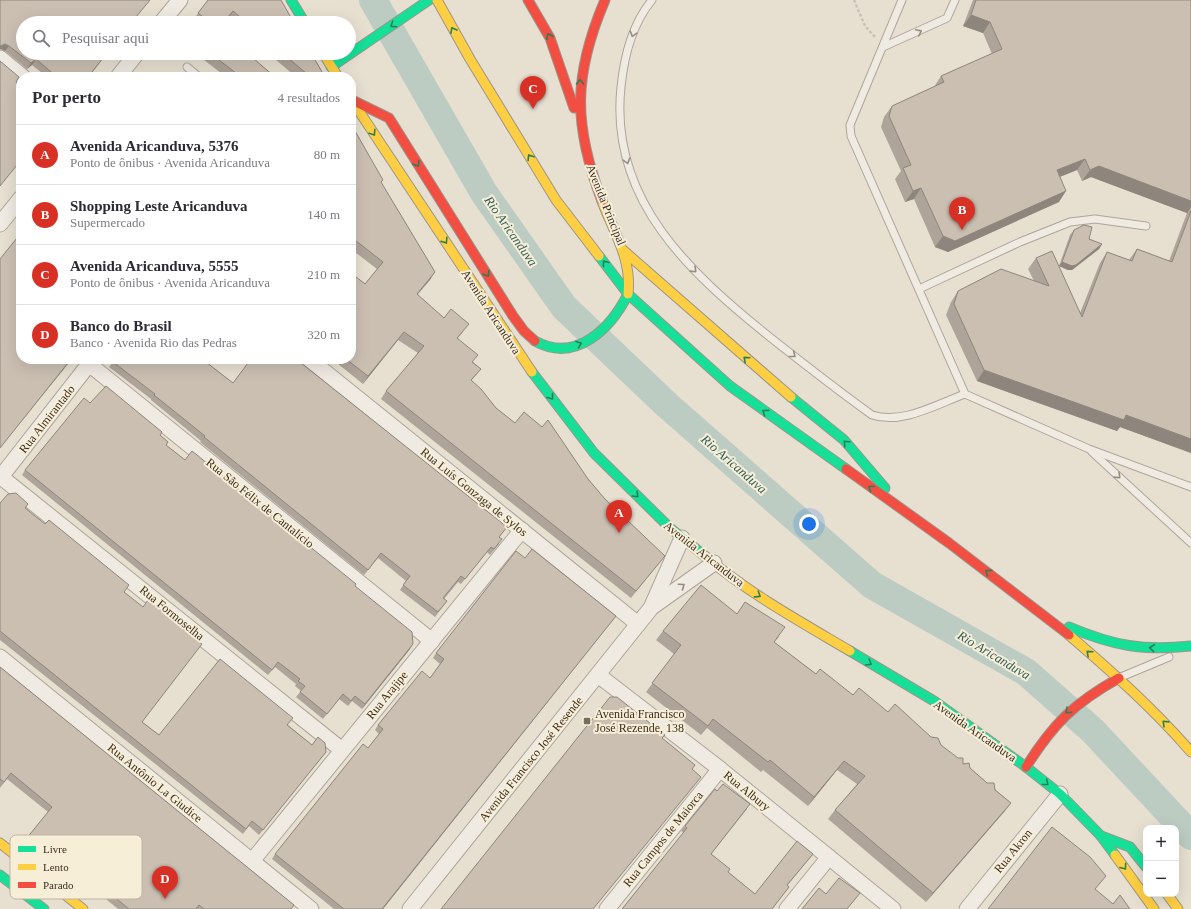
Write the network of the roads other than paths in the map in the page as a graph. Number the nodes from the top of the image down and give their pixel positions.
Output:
1 (180, 0) edge
2 (291, 0) edge
3 (429, 0) edge
4 (437, 0) edge
5 (528, 0) edge
6 (604, 0) edge
7 (652, 0) edge
8 (902, 0) edge
9 (955, 0) edge
10 (167, 16) edge
11 (301, 16) edge
12 (883, 47) junction
13 (356, 50) edge
14 (0, 58) edge
15 (132, 60) edge
16 (328, 60) edge
17 (342, 60) edge
18 (187, 67) dead end
19 (332, 67) junction
20 (17, 72) edge
21 (123, 72) edge
22 (194, 72) edge
23 (335, 72) edge
24 (356, 101) edge
25 (356, 105) edge
26 (580, 126) junction
27 (16, 204) edge
28 (0, 224) edge
29 (1146, 226) dead end
30 (624, 251) junction
31 (919, 289) junction
32 (628, 294) junction
33 (89, 364) edge
34 (93, 364) edge
35 (315, 364) edge
36 (965, 394) junction
37 (1089, 449) junction
38 (1, 477) edge
39 (1191, 488) edge
40 (896, 506) junction
41 (522, 530) junction
42 (682, 538) junction
43 (1191, 543) edge
44 (714, 563) junction
45 (651, 608) junction
46 (1053, 621) junction
47 (638, 624) junction
48 (432, 641) junction
49 (1191, 647) edge
50 (0, 657) edge
51 (598, 675) junction
52 (1119, 678) junction
53 (342, 750) junction
54 (1191, 752) edge
55 (1026, 767) junction
56 (720, 769) junction
57 (1060, 794) junction
58 (1101, 836) junction
59 (1, 847) edge
60 (10, 854) edge
61 (829, 856) junction
62 (252, 861) junction
63 (1143, 863) edge
64 (0, 875) edge
65 (10, 883) edge
66 (1169, 897) edge
67 (31, 899) edge
68 (70, 899) edge
69 (44, 909) edge
70 (83, 909) edge
71 (311, 909) edge
72 (410, 909) edge
73 (607, 909) edge
74 (787, 909) edge
75 (892, 909) edge
76 (967, 909) edge
77 (1154, 909) edge
78 (1178, 909) edge

1 - 10 street
2 - 11 main road
3 -> 13 main road
32 -> 4 main road
26 -> 5 main road
26 -> 6 main road, Avenida Principal
7 -> 36 lane
8 - 12 lane
12 -> 9 lane
12 - 31 lane
14 - 20 street
15 - 21 street
16 - 19 main road
17 -> 19 main road
18 - 22 lane
19 - 23 main road
24 -> 32 main road, Avenida Principal
25 -> 42 main road, Avenida Aricanduva
26 - 30 main road, Avenida Principal
27 - 28 street
29 - 31 lane
30 - 32 main road, Avenida Principal
40 -> 30 main road
31 - 36 lane
40 -> 32 main road
33 - 38 street, Rua Almirantado
34 - 48 street, Rua São Félix de Cantalício
35 - 41 street, Rua Luís Gonzaga de Sylos
36 - 37 lane
37 - 39 lane
37 -> 43 lane
38 - 53 street, Rua Formoselha
46 -> 40 main road
41 - 47 street, Rua Luís Gonzaga de Sylos
41 - 48 street, Rua Arajipe
42 - 44 main road, Avenida Aricanduva
42 - 45 street, Avenida Francisco José Resende
45 -> 44 street, Avenida Francisco José Resende
44 -> 55 main road, Avenida Aricanduva
45 - 47 street, Avenida Francisco José Resende
49 -> 46 main road
52 -> 46 main road
47 - 51 street, Avenida Francisco José Resende
48 - 53 street, Rua Arajipe
49 - 52 lane
50 - 62 street, Rua Antônio La Giudice
51 - 56 street, Rua Albury
51 - 72 street, Avenida Francisco José Resende
54 -> 52 main road
52 -> 55 main road
53 - 62 street, Rua Arajipe
55 -> 57 main road, Avenida Aricanduva
56 - 61 street, Rua Albury
56 - 73 street, Rua Campos de Maiorca
57 - 58 main road, Avenida Aricanduva
57 - 76 street, Rua Akron
58 - 63 main road
58 -> 77 main road, Avenida Aricanduva
59 - 60 main road
61 - 74 street
61 - 75 street, Rua Albury
62 - 71 street, Rua Antônio La Giudice
64 - 65 main road
66 - 78 main road
67 - 69 main road
68 - 70 main road

